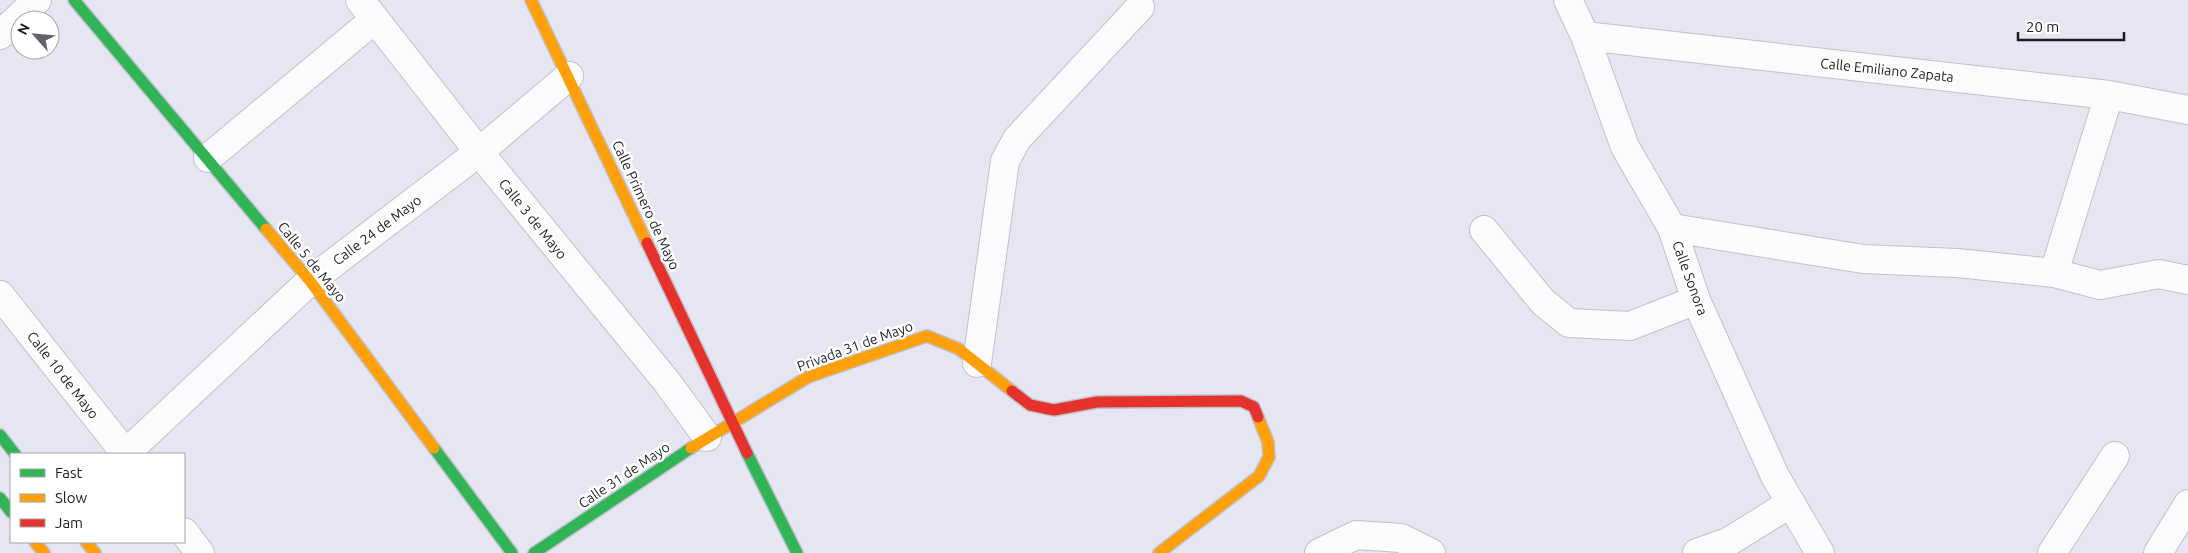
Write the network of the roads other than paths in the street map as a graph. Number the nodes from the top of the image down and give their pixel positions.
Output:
1 (37, 0) edge
2 (74, 0) edge
3 (531, 0) edge
4 (1568, 0) edge
5 (1140, 7) dead end
6 (368, 10) edge
7 (0, 34) edge
8 (1585, 36) junction
9 (569, 76) junction
10 (2109, 94) junction
11 (2188, 110) edge
12 (479, 152) junction
13 (208, 158) junction
14 (1672, 228) junction
15 (1484, 230) dead end
16 (2054, 273) junction
17 (2188, 280) edge
18 (310, 281) junction
19 (0, 295) edge
20 (1696, 300) junction
21 (977, 363) junction
22 (732, 423) junction
23 (0, 435) edge
24 (707, 437) junction
25 (14, 453) edge
26 (124, 453) edge
27 (126, 453) edge
28 (2114, 456) dead end
29 (0, 498) edge
30 (1790, 503) junction
31 (2188, 504) edge
32 (10, 511) edge
33 (185, 533) edge
34 (35, 543) edge
35 (87, 543) edge
36 (44, 553) edge
37 (95, 553) edge
38 (200, 553) edge
39 (512, 553) edge
40 (534, 553) edge
41 (797, 553) edge
42 (1159, 553) edge
43 (1319, 553) edge
44 (1431, 553) edge
45 (1697, 553) edge
46 (1820, 553) edge
47 (2052, 553) edge
48 (2158, 553) edge

1 - 7 street
2 - 13 street, Calle 5 de Mayo
3 - 9 street, Calle Primero de Mayo
4 - 8 street, Calle Sonora
5 - 21 street
6 - 12 street, Calle 3 de Mayo
6 - 13 street
8 - 10 street, Calle Emiliano Zapata
8 - 14 street, Calle Sonora
9 - 12 street, Calle 24 de Mayo
9 - 22 street, Calle Primero de Mayo
10 - 11 street, Calle Emiliano Zapata
10 - 16 street
12 - 18 street, Calle 24 de Mayo
12 - 24 street, Calle 3 de Mayo
13 - 18 street, Calle 5 de Mayo
14 - 16 street
14 - 20 street, Calle Sonora
15 - 20 street
16 - 17 street
18 - 27 street, Calle 24 de Mayo
18 - 39 street, Calle 5 de Mayo
19 - 26 street, Calle 10 de Mayo
20 - 30 street, Calle Sonora
21 - 22 street, Privada 31 de Mayo
21 - 42 street, Privada 31 de Mayo
22 - 24 street, Calle 31 de Mayo
22 - 41 street, Calle Primero de Mayo
23 - 25 street
24 - 40 street, Calle 31 de Mayo
28 - 47 street
29 - 32 street
30 - 45 street
30 - 46 street, Calle Sonora
31 - 48 street
33 - 38 street
34 - 36 street
35 - 37 street
43 - 44 street

